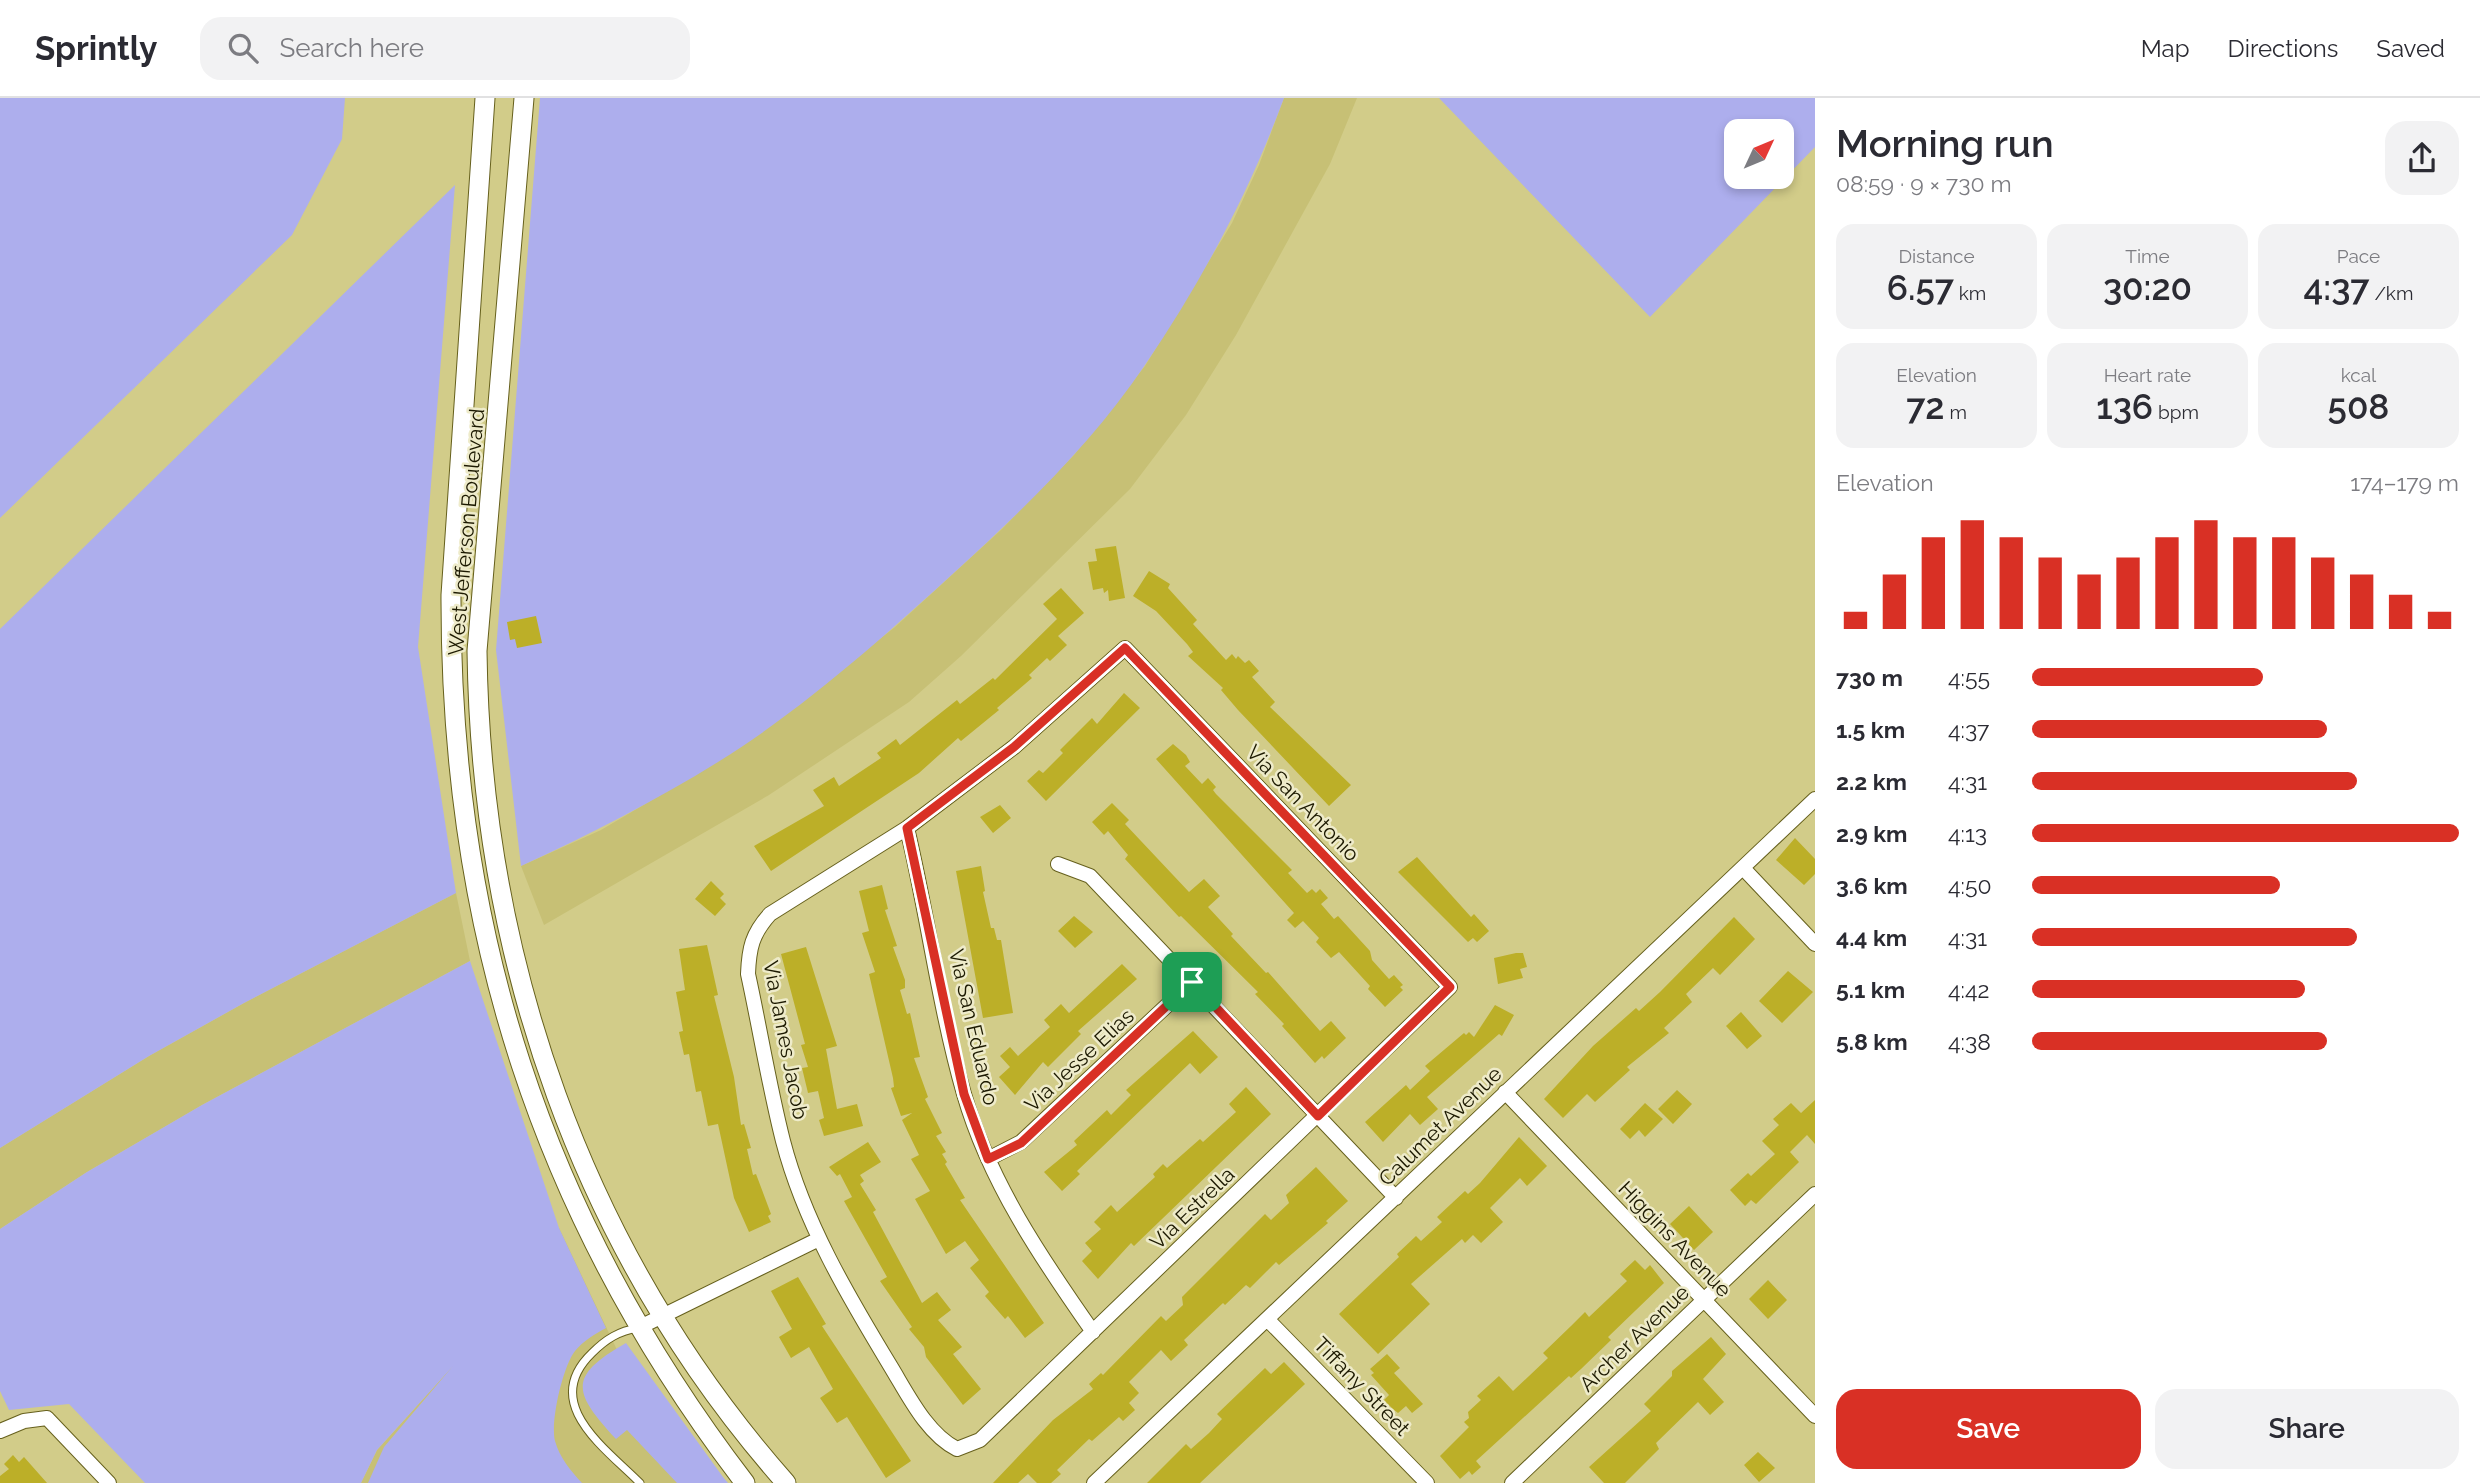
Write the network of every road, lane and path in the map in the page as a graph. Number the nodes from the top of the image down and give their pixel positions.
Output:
1 (485, 98) edge
2 (524, 98) edge
3 (1125, 648) joint
4 (477, 719) junction
5 (455, 721) junction
6 (1815, 799) edge
7 (907, 828) junction
8 (1058, 864) dead end
9 (1743, 868) junction
10 (1815, 944) edge
11 (1192, 982) junction
12 (1450, 987) joint
13 (1505, 1092) junction
14 (1318, 1116) junction
15 (988, 1159) junction
16 (1815, 1194) edge
17 (1396, 1198) junction
18 (819, 1239) junction
19 (1704, 1299) junction
20 (662, 1316) junction
21 (1268, 1319) junction
22 (638, 1328) junction
23 (1093, 1332) junction
24 (1815, 1416) edge
25 (0, 1431) edge
26 (957, 1449) joint
27 (109, 1483) edge
28 (639, 1483) edge
29 (745, 1483) edge
30 (786, 1483) edge
31 (1094, 1483) edge
32 (1427, 1483) edge
33 (1512, 1483) edge

1 - 5 main road, West Jefferson Boulevard
2 - 4 main road, West Jefferson Boulevard
3 - 7 street, Via James Jacob
3 - 12 street, Via San Antonio
4 - 5 main road
4 - 20 main road, West Jefferson Boulevard
5 - 22 main road, West Jefferson Boulevard
6 - 9 street, Calumet Avenue
7 - 15 street, Via San Eduardo
7 - 18 street, Via James Jacob
8 - 11 street
9 - 10 street
9 - 13 street, Calumet Avenue
11 - 14 street
11 - 15 street, Via Jesse Elias
12 - 14 street, Via Estrella
13 - 17 street, Calumet Avenue
13 - 19 street, Higgins Avenue
14 - 17 street
14 - 23 street, Via Estrella
15 - 23 street, Via San Eduardo
16 - 19 street, Archer Avenue
17 - 21 street, Calumet Avenue
18 - 20 street
18 - 26 street, Via James Jacob
19 - 24 street, Higgins Avenue
19 - 33 street, Archer Avenue
20 - 22 street
20 - 30 main road, West Jefferson Boulevard
21 - 31 street, Calumet Avenue
21 - 32 street, Tiffany Street
22 - 28 lane
22 - 29 main road, West Jefferson Boulevard
23 - 26 street, Via Estrella
25 - 27 street

